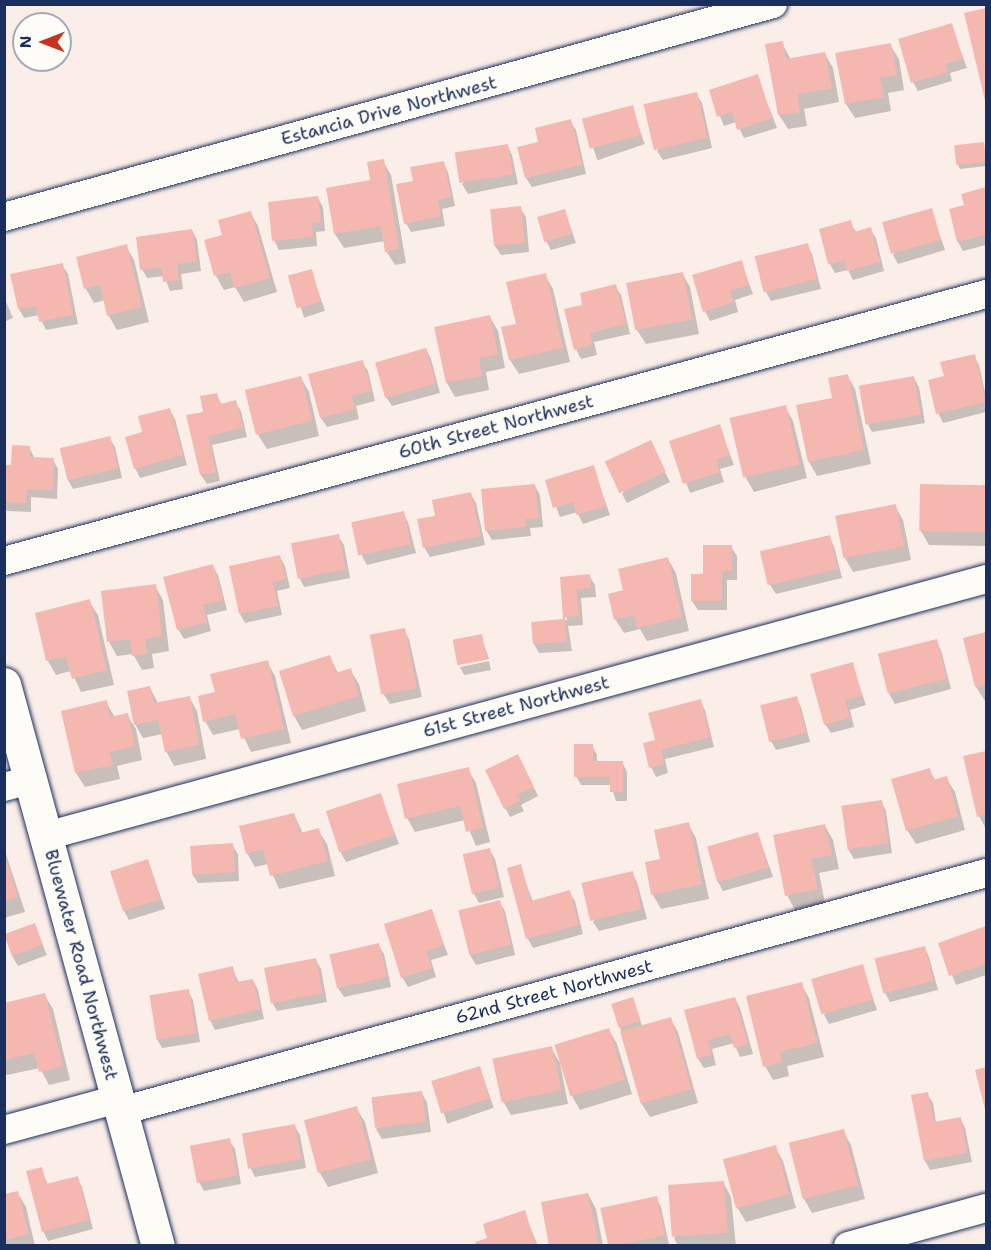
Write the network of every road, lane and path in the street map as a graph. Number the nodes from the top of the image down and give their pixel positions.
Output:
1 (773, 4) edge
2 (4, 216) edge
3 (987, 294) edge
4 (4, 561) edge
5 (987, 579) edge
6 (4, 684) edge
7 (18, 784) edge
8 (46, 836) junction
9 (987, 873) edge
10 (119, 1105) junction
11 (4, 1130) edge
12 (987, 1208) edge
13 (158, 1245) edge
14 (848, 1245) edge

1 - 2 street, Estancia Drive Northwest
3 - 4 street, 60th Street Northwest
5 - 8 street, 61st Street Northwest
6 - 7 street, Bluewater Road Northwest
7 - 8 street, Bluewater Road Northwest
8 - 10 street, Bluewater Road Northwest
9 - 10 street, 62nd Street Northwest
10 - 11 street, 62nd Street Northwest
10 - 13 street, Bluewater Road Northwest
12 - 14 street

